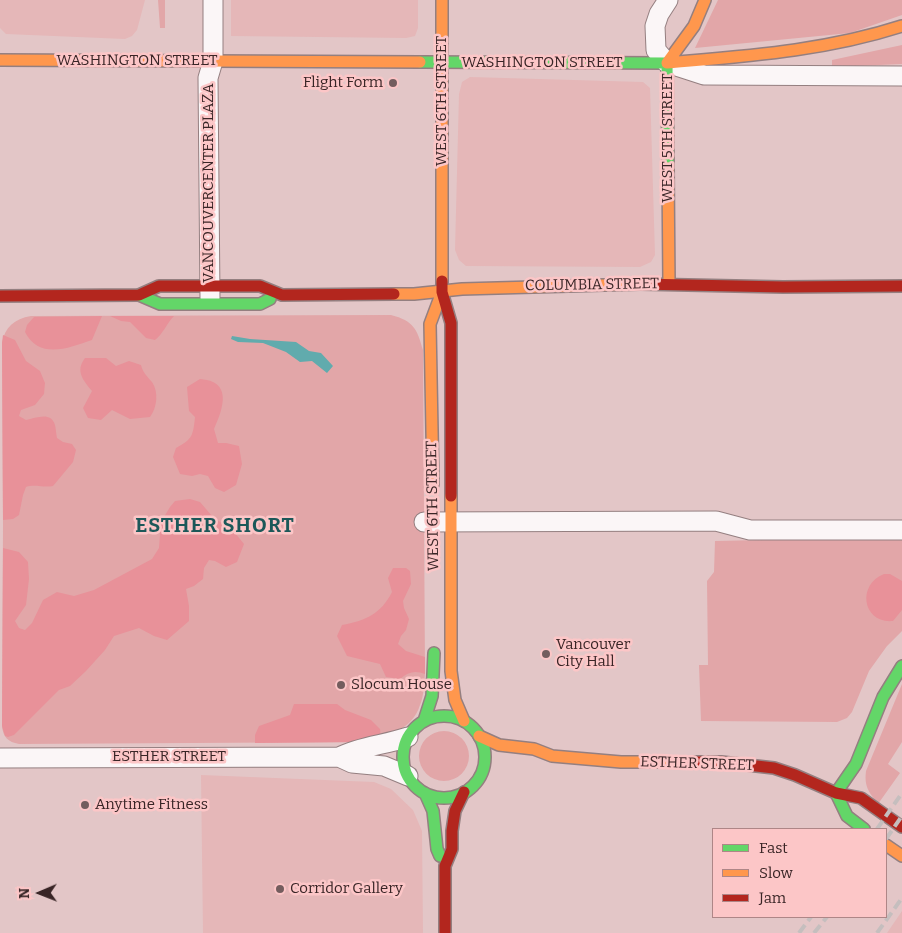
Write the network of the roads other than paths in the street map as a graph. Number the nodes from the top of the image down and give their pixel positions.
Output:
1 (213, 0) edge
2 (442, 0) edge
3 (668, 0) edge
4 (705, 0) edge
5 (902, 26) edge
6 (0, 60) edge
7 (213, 61) junction
8 (441, 62) junction
9 (667, 63) junction
10 (902, 76) edge
11 (669, 284) junction
12 (902, 286) edge
13 (442, 292) junction
14 (282, 294) junction
15 (139, 295) junction
16 (210, 295) junction
17 (0, 296) edge
18 (433, 493) dead end
19 (435, 522) junction
20 (902, 530) edge
21 (434, 645) dead end
22 (902, 666) edge
23 (424, 721) junction
24 (464, 721) junction
25 (408, 736) junction
26 (479, 736) junction
27 (339, 756) junction
28 (552, 756) junction
29 (0, 758) edge
30 (534, 762) dead end
31 (496, 768) dead end
32 (480, 775) junction
33 (408, 776) junction
34 (464, 792) junction
35 (426, 793) junction
36 (836, 794) junction
37 (902, 827) edge
38 (863, 828) edge
39 (887, 846) edge
40 (902, 856) edge
41 (445, 866) junction
42 (445, 933) edge

1 - 7 street, VANCOUVERCENTER PLAZA
2 - 8 main road, WEST 6TH STREET
3 - 9 street, WEST 5TH STREET
4 - 9 main road
5 - 9 main road
6 - 7 main road, WASHINGTON STREET
7 - 8 main road, WASHINGTON STREET
7 - 16 street, VANCOUVERCENTER PLAZA
8 - 9 main road, WASHINGTON STREET
8 - 13 main road, WEST 6TH STREET
9 - 10 street, WASHINGTON STREET
9 - 11 main road, WEST 5TH STREET
11 - 12 main road, COLUMBIA STREET
11 - 13 main road, COLUMBIA STREET
13 - 14 main road, COLUMBIA STREET
13 - 18 main road, WEST 6TH STREET
13 - 19 main road, WEST 6TH STREET
14 - 16 main road, COLUMBIA STREET
14 - 16 main road, COLUMBIA STREET
15 - 16 main road, COLUMBIA STREET
15 - 16 main road, COLUMBIA STREET
15 - 17 main road, COLUMBIA STREET
19 - 20 street
19 - 24 main road, WEST 6TH STREET
21 - 23 main road
22 - 36 main road
23 - 24 main road
23 - 25 main road
24 - 26 main road
25 - 27 street, ESTHER STREET
25 - 33 main road
26 - 28 main road, ESTHER STREET
26 - 32 main road
27 - 29 street, ESTHER STREET
27 - 33 street, ESTHER STREET
28 - 30 main road, ESTHER STREET
28 - 36 main road, ESTHER STREET
31 - 32 main road
32 - 34 main road
33 - 35 main road
34 - 35 main road
34 - 41 main road
35 - 41 main road
36 - 37 main road, ESTHER STREET
36 - 38 main road
39 - 40 main road
41 - 42 main road

